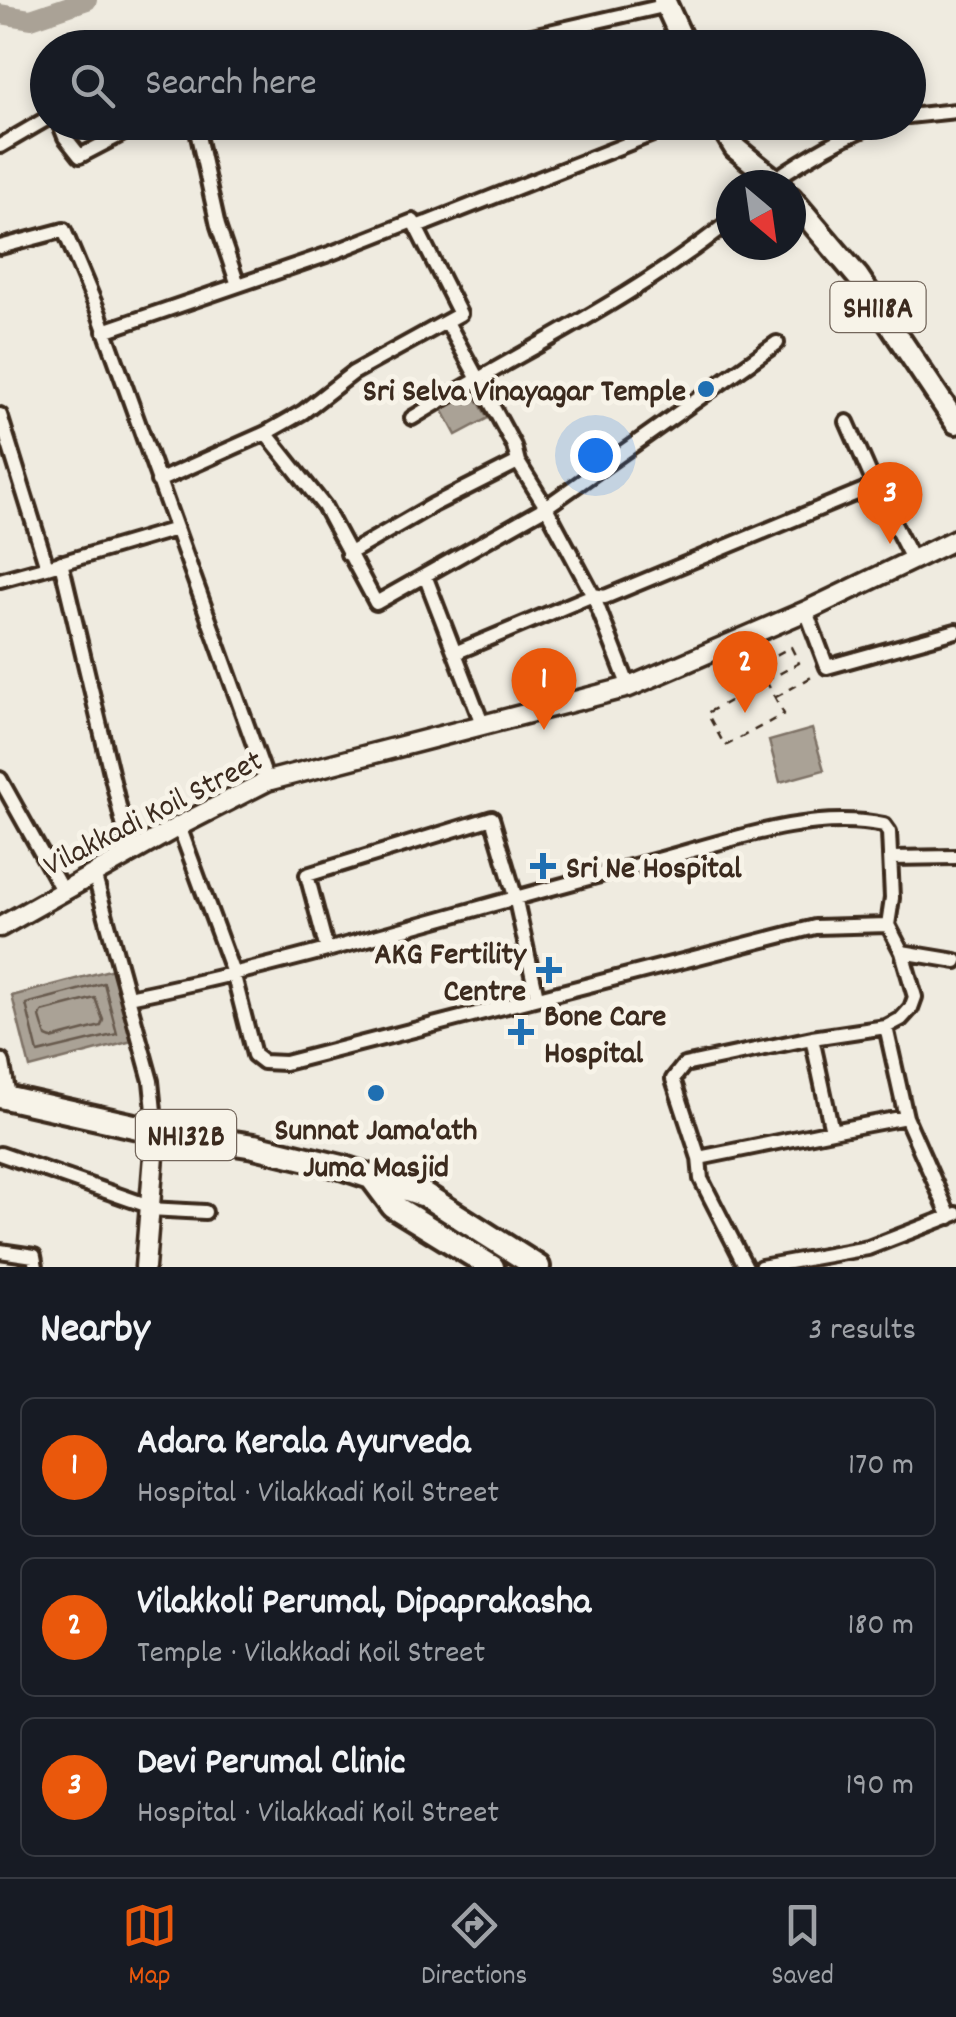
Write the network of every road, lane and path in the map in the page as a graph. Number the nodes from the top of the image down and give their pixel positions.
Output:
1 (667, 2) edge
2 (553, 30) edge
3 (679, 30) edge
4 (956, 111) edge
5 (926, 114) edge
6 (30, 128) edge
7 (67, 140) edge
8 (111, 140) edge
9 (199, 140) edge
10 (637, 140) edge
11 (731, 140) edge
12 (844, 140) edge
13 (0, 146) edge
14 (761, 170) edge
15 (802, 170) edge
16 (806, 216) edge
17 (416, 227) junction
18 (716, 231) edge
19 (0, 247) edge
20 (238, 285) junction
21 (446, 322) junction
22 (104, 331) junction
23 (777, 343) dead end
24 (476, 379) junction
25 (0, 415) edge
26 (412, 418) dead end
27 (847, 422) dead end
28 (956, 423) edge
29 (266, 433) junction
30 (518, 462) junction
31 (158, 481) junction
32 (876, 485) junction
33 (546, 508) junction
34 (176, 529) junction
35 (956, 539) edge
36 (348, 554) junction
37 (912, 560) junction
38 (54, 564) junction
39 (426, 578) junction
40 (0, 580) edge
41 (593, 595) junction
42 (806, 610) junction
43 (956, 631) edge
44 (457, 652) junction
45 (827, 667) junction
46 (766, 681) junction
47 (629, 687) junction
48 (775, 698) junction
49 (484, 726) junction
50 (0, 779) edge
51 (268, 781) junction
52 (179, 826) junction
53 (130, 853) junction
54 (956, 857) edge
55 (891, 858) junction
56 (94, 873) junction
57 (62, 890) junction
58 (515, 896) junction
59 (888, 925) junction
60 (0, 927) edge
61 (327, 950) junction
62 (902, 952) junction
63 (956, 961) edge
64 (234, 976) junction
65 (129, 997) junction
66 (538, 998) junction
67 (886, 1027) junction
68 (812, 1038) junction
69 (0, 1063) edge
70 (3, 1096) edge
71 (906, 1117) junction
72 (156, 1131) junction
73 (832, 1131) junction
74 (0, 1154) edge
75 (699, 1158) junction
76 (372, 1178) junction
77 (149, 1208) junction
78 (205, 1212) dead end
79 (953, 1215) edge
80 (0, 1251) edge
81 (36, 1267) edge
82 (145, 1267) edge
83 (492, 1267) edge
84 (538, 1267) edge
85 (746, 1267) edge
86 (761, 1267) edge

1 - 2 street
1 - 3 main road
4 - 5 street
6 - 13 street
7 - 8 street
9 - 20 street
10 - 17 street
11 - 14 main road, SH118A
12 - 15 street
16 - 28 main road, SH118A
17 - 20 street
17 - 21 street
18 - 24 street
19 - 22 street
20 - 22 street
21 - 24 street
21 - 29 street
22 - 31 street
23 - 33 street
24 - 26 street
24 - 30 street
25 - 38 street
27 - 32 street
29 - 31 street
29 - 36 street
30 - 33 street
30 - 36 street
31 - 34 street
32 - 37 street
32 - 41 street
33 - 39 street
33 - 41 street
34 - 38 street
34 - 51 street
35 - 37 street, Vilakkadi Koil Street
36 - 39 street
37 - 42 street, Vilakkadi Koil Street
38 - 40 street
38 - 53 street
39 - 44 street
41 - 44 street
41 - 47 street
42 - 45 street
42 - 47 street, Vilakkadi Koil Street
43 - 45 street
44 - 49 street
45 - 48 path
46 - 46 path
46 - 48 path
46 - 48 path
47 - 49 street, Vilakkadi Koil Street
49 - 51 street, Vilakkadi Koil Street
50 - 57 street
51 - 52 street, Vilakkadi Koil Street
52 - 53 street, Vilakkadi Koil Street
52 - 64 street
53 - 56 street, Vilakkadi Koil Street
54 - 55 street
55 - 58 street
55 - 59 street
56 - 57 street, Vilakkadi Koil Street
56 - 65 street
57 - 60 street, Vilakkadi Koil Street
58 - 61 street
58 - 61 street
58 - 66 street
59 - 62 street
59 - 66 street
61 - 64 street
62 - 63 street
62 - 67 street
64 - 65 street
64 - 66 street
65 - 72 street
67 - 68 street
67 - 71 street
68 - 73 street
68 - 75 street
69 - 70 street
70 - 72 highway, NH132B
71 - 73 street
71 - 79 street
72 - 76 highway, NH132B
72 - 77 street
73 - 75 street
74 - 77 street
75 - 85 street
76 - 83 highway
76 - 84 highway, NH132B
77 - 78 street
77 - 82 street
79 - 86 street
80 - 81 street

